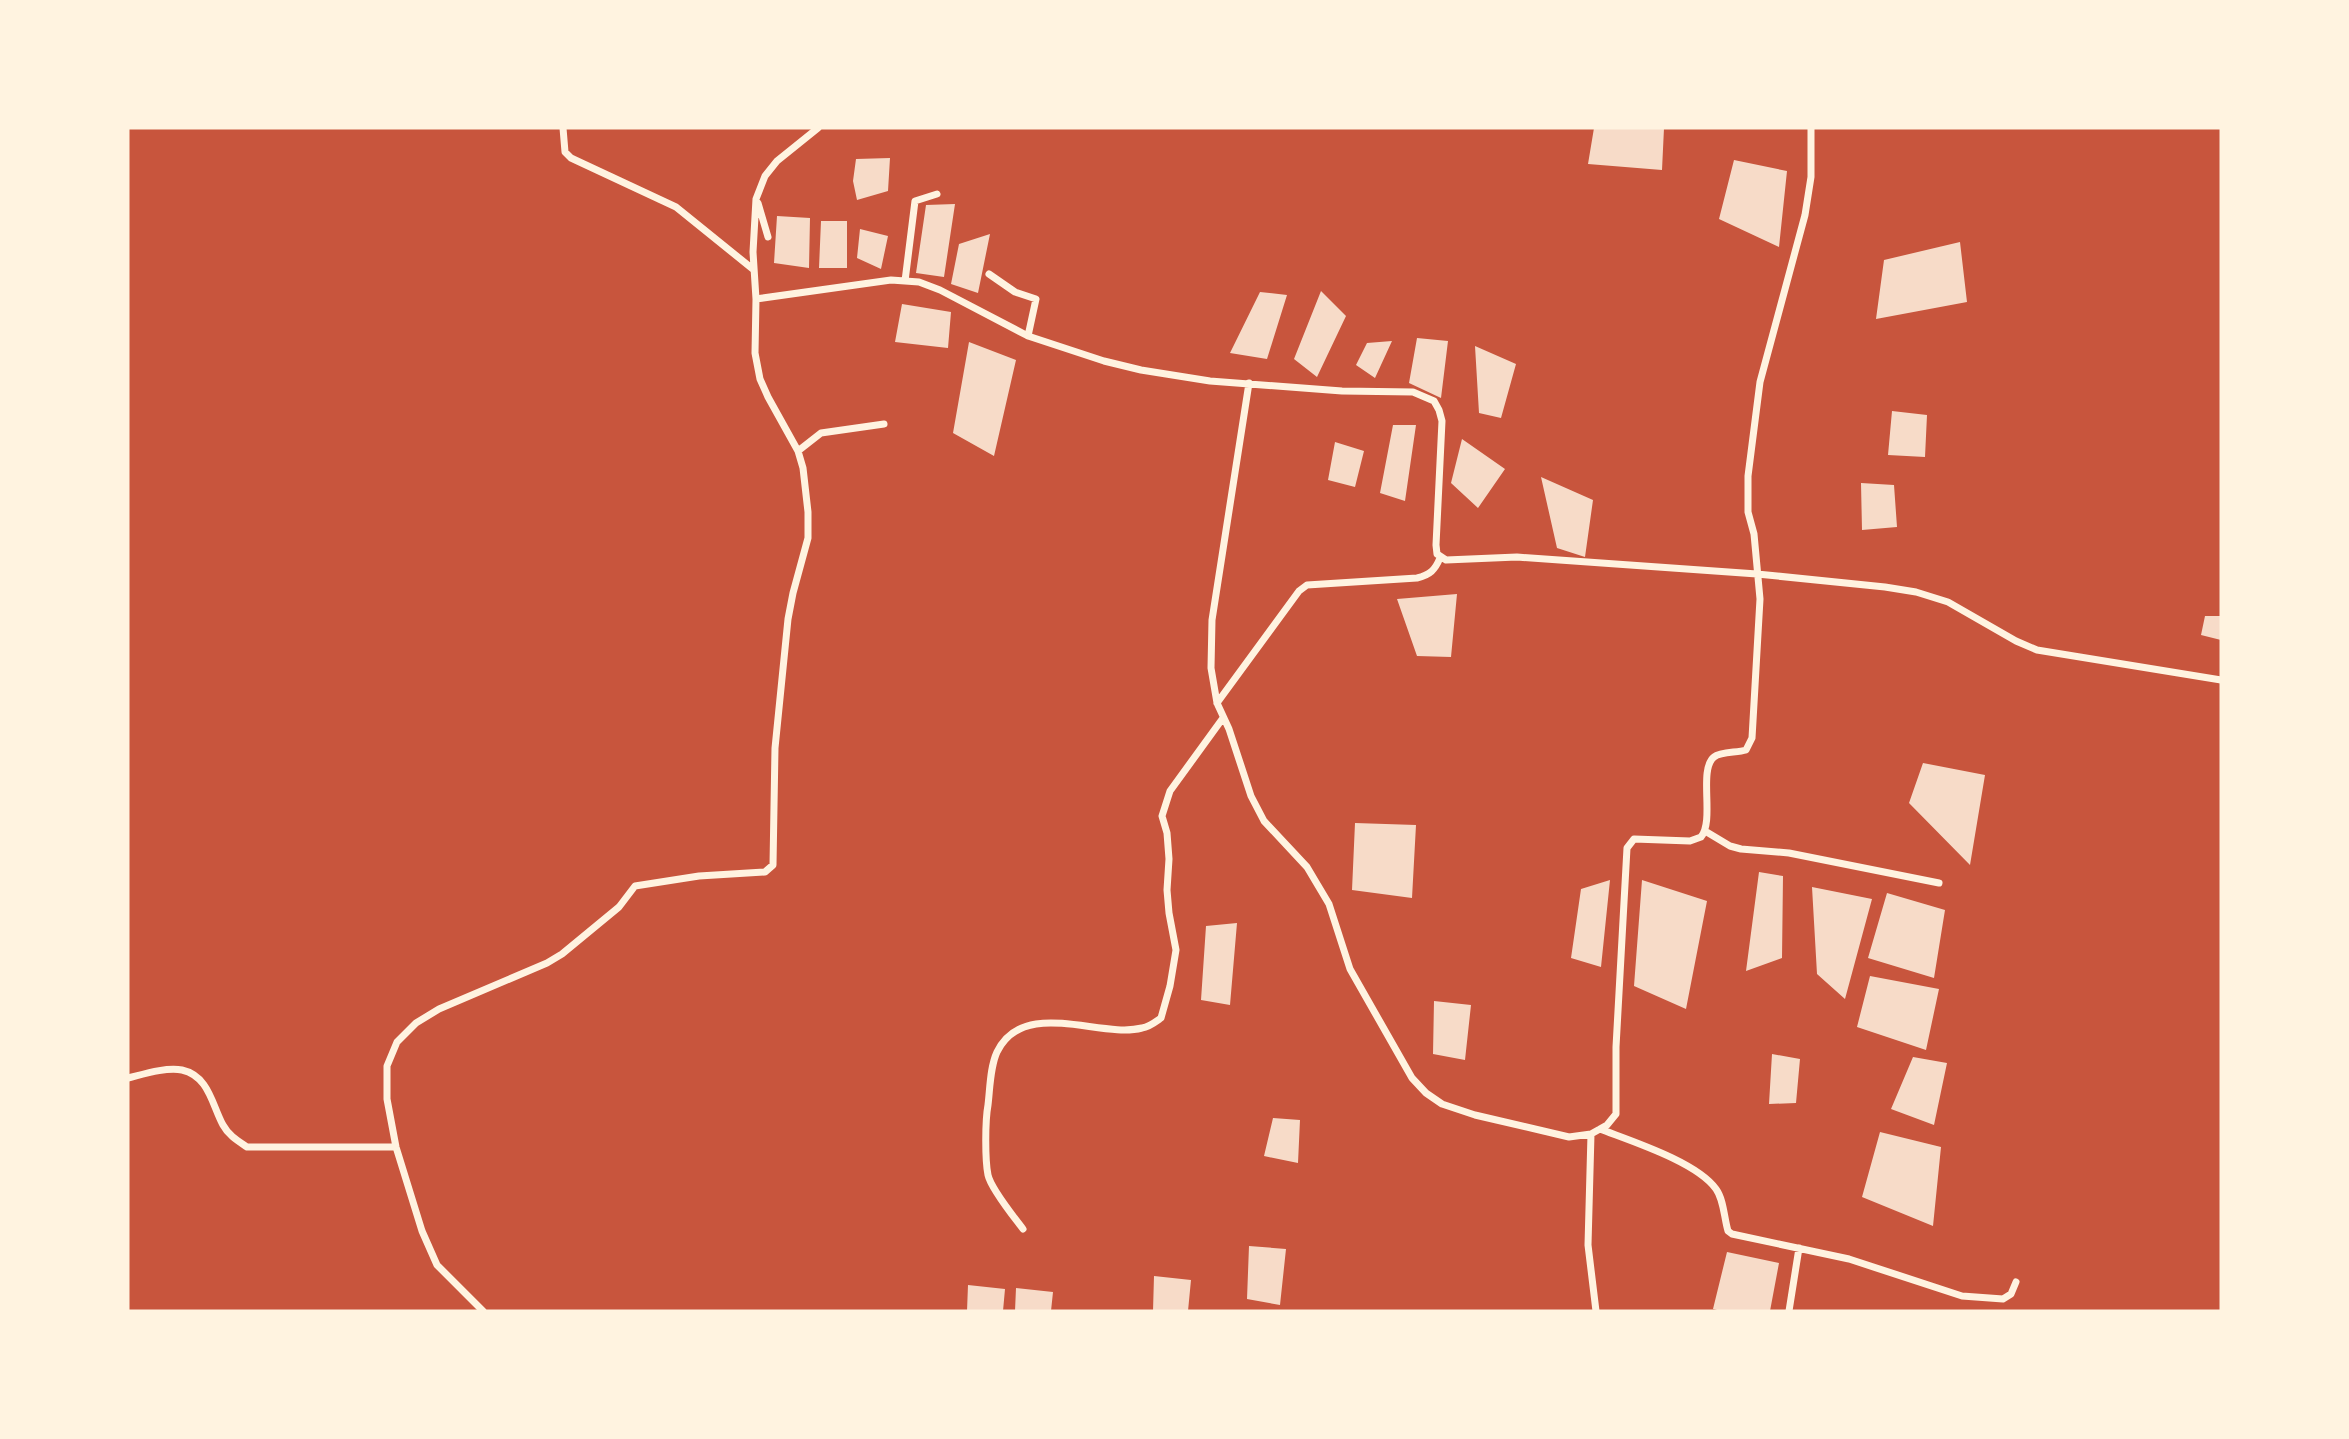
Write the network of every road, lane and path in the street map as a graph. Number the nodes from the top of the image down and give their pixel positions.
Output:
1 (563, 128) edge
2 (818, 128) edge
3 (1811, 128) edge
4 (937, 194) dead end
5 (756, 199) junction
6 (768, 237) dead end
7 (754, 270) junction
8 (989, 274) dead end
9 (905, 281) junction
10 (755, 299) junction
11 (1028, 336) junction
12 (1249, 383) junction
13 (884, 424) dead end
14 (798, 451) junction
15 (1440, 558) junction
16 (1757, 574) junction
17 (2221, 680) edge
18 (1217, 703) junction
19 (1223, 718) junction
20 (1705, 831) junction
21 (1939, 883) dead end
22 (128, 1078) edge
23 (1600, 1129) junction
24 (1591, 1134) junction
25 (396, 1147) junction
26 (1023, 1229) dead end
27 (1799, 1248) junction
28 (2016, 1282) dead end
29 (483, 1311) edge
30 (1596, 1311) edge
31 (1789, 1311) edge

1 - 7 street
2 - 5 street
3 - 16 street
4 - 9 street
5 - 6 street
5 - 7 street
7 - 10 street
8 - 11 street
9 - 10 street
9 - 11 street
10 - 14 street
11 - 12 street
12 - 15 street
12 - 18 street
13 - 14 street
14 - 25 street
15 - 16 street
15 - 18 street
16 - 17 street
16 - 20 street
18 - 19 street
19 - 24 street
19 - 26 street
20 - 21 street
20 - 23 street
22 - 25 street
23 - 24 street
23 - 27 street
24 - 30 street
25 - 29 street
27 - 28 street
27 - 31 street

